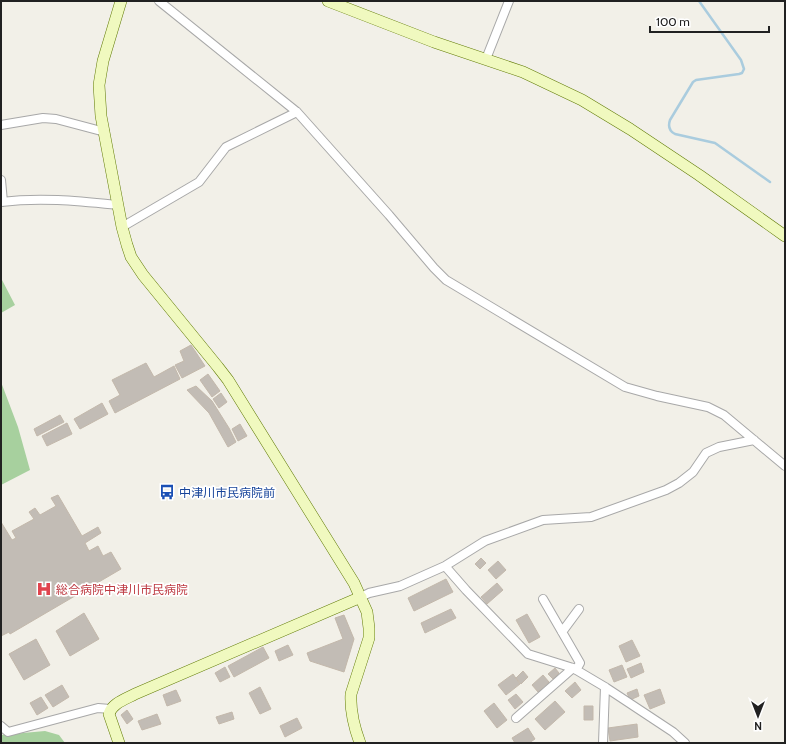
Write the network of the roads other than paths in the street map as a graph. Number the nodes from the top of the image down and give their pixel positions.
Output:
1 (121, 1) edge
2 (159, 1) edge
3 (328, 1) edge
4 (509, 1) edge
5 (486, 59) junction
6 (297, 112) junction
7 (1, 125) edge
8 (104, 132) junction
9 (1, 180) edge
10 (2, 202) edge
11 (118, 205) junction
12 (122, 227) junction
13 (785, 236) edge
14 (754, 440) junction
15 (785, 466) edge
16 (444, 566) junction
17 (361, 597) junction
18 (543, 599) dead end
19 (579, 609) dead end
20 (562, 632) junction
21 (574, 669) junction
22 (605, 687) junction
23 (110, 709) junction
24 (516, 718) dead end
25 (1, 726) edge
26 (119, 743) edge
27 (360, 743) edge
28 (603, 743) edge
29 (685, 743) edge

1 - 8 street
2 - 6 street
3 - 5 street
4 - 5 street
5 - 13 street
6 - 12 street
6 - 14 street
7 - 8 street
8 - 11 street
9 - 10 street
10 - 11 street
11 - 12 street
12 - 17 street
14 - 15 street
14 - 16 street
16 - 17 street
16 - 21 street
17 - 23 street
17 - 27 street
18 - 20 street
19 - 20 street
20 - 21 street
21 - 22 street
21 - 24 street
22 - 28 street
22 - 29 street
23 - 25 street
23 - 26 street

